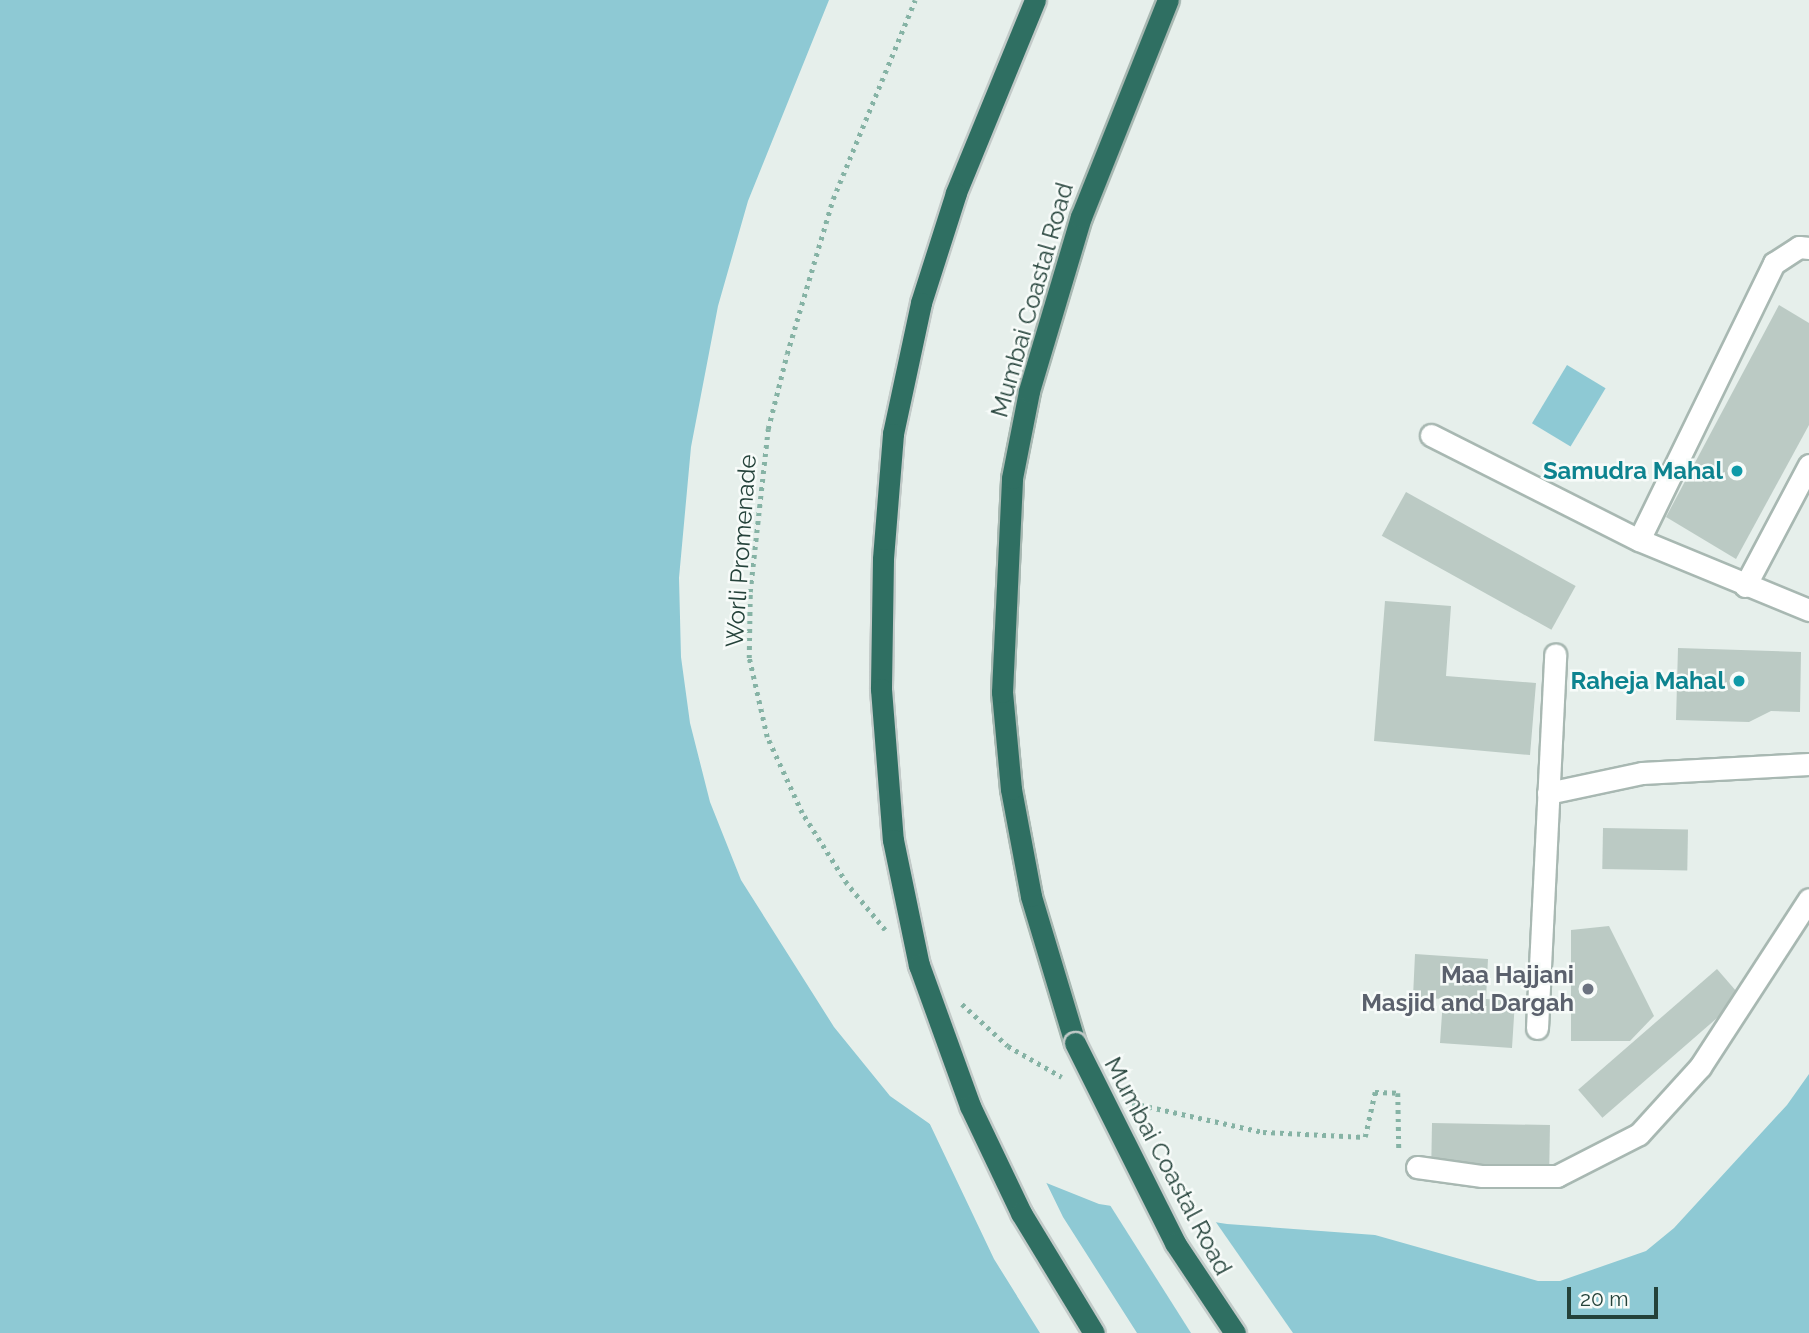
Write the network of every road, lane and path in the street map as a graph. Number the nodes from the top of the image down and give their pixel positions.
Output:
1 (915, 0) edge
2 (1035, 0) edge
3 (1168, 0) edge
4 (1809, 248) edge
5 (1431, 435) dead end
6 (1809, 465) edge
7 (1639, 540) junction
8 (1745, 586) junction
9 (1809, 610) edge
10 (1555, 654) dead end
11 (1809, 764) edge
12 (1548, 793) junction
13 (1809, 899) edge
14 (887, 933) dead end
15 (956, 999) dead end
16 (1537, 1028) dead end
17 (1065, 1079) dead end
18 (1128, 1101) dead end
19 (1417, 1167) joint
20 (1094, 1333) edge
21 (1235, 1333) edge

1 - 14 path, Worli Promenade
2 - 20 highway, bridge
3 - 21 highway, Mumbai Coastal Road, bridge
4 - 7 street
5 - 7 street
6 - 8 street
7 - 8 street
8 - 9 street
10 - 12 street
11 - 12 street
12 - 16 street
13 - 19 street
15 - 17 path
18 - 19 path

